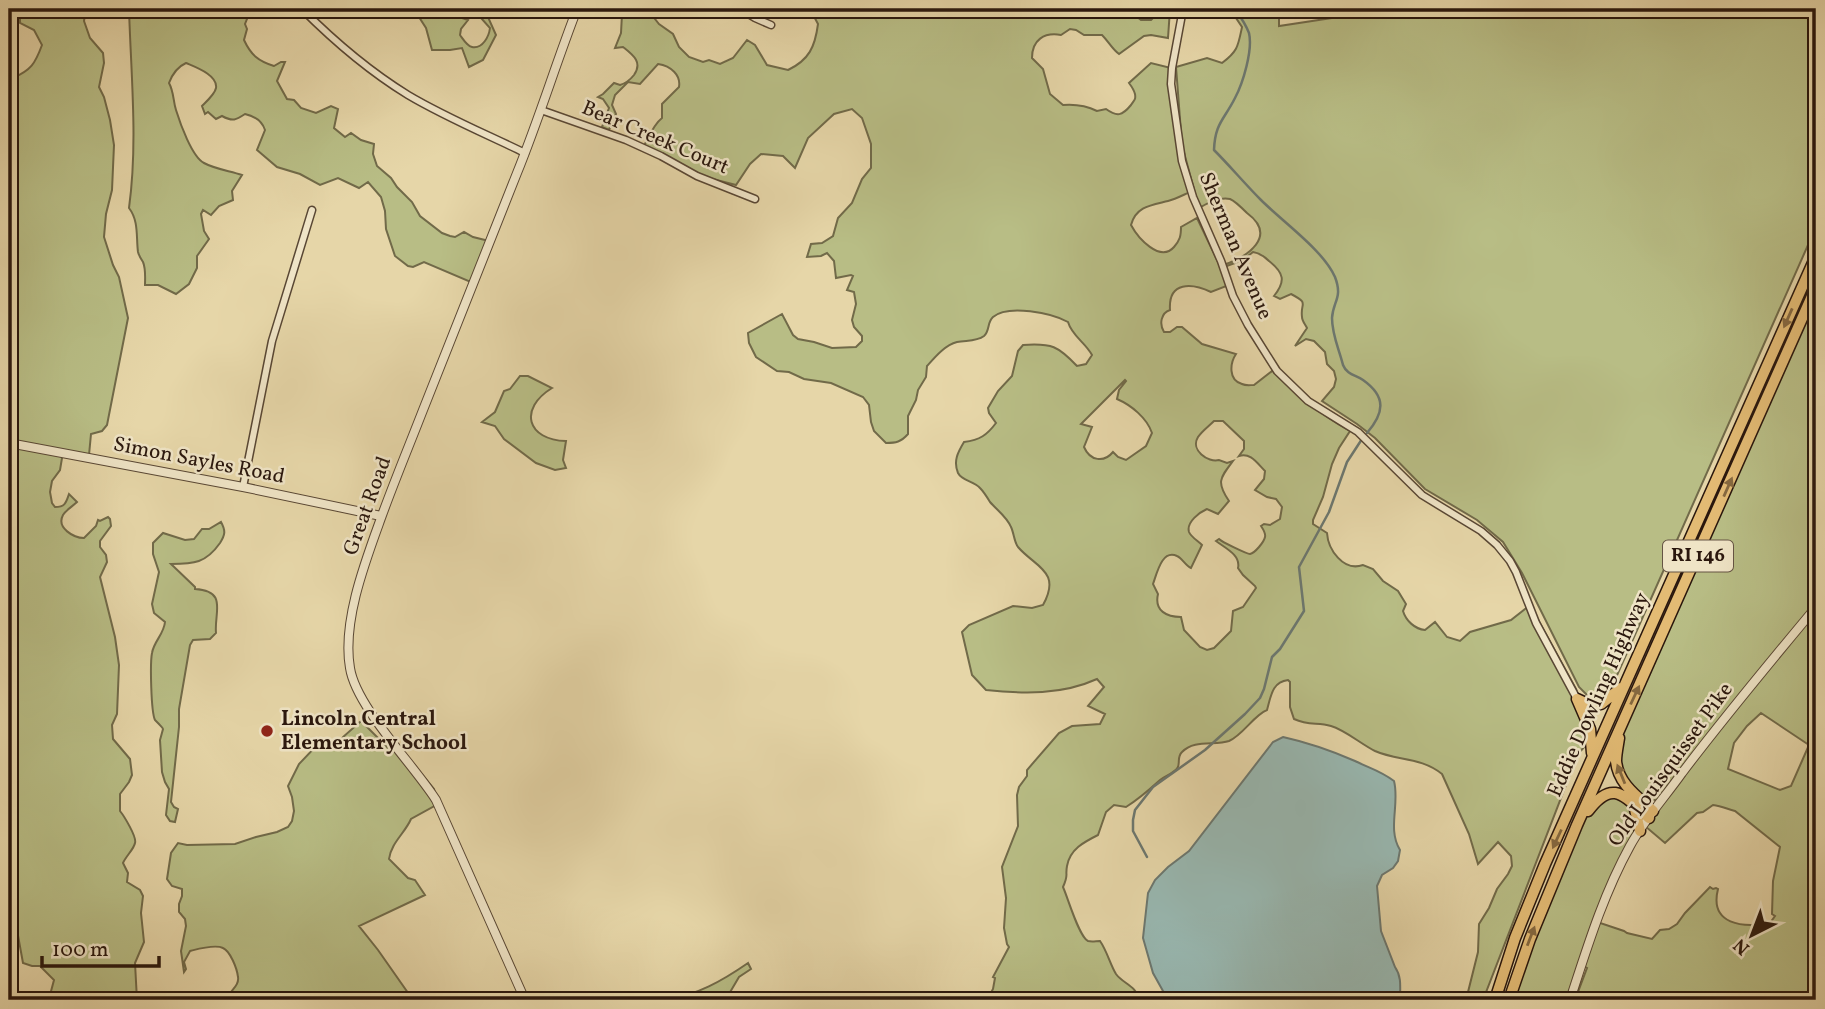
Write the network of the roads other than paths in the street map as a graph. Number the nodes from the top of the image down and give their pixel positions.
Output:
1 (302, 9) edge
2 (577, 9) edge
3 (740, 9) edge
4 (1183, 9) edge
5 (772, 25) dead end
6 (541, 110) junction
7 (525, 153) junction
8 (755, 199) dead end
9 (312, 210) dead end
10 (1816, 256) edge
11 (1816, 287) edge
12 (9, 443) edge
13 (243, 487) junction
14 (381, 516) junction
15 (1816, 607) edge
16 (1623, 687) junction
17 (1577, 699) junction
18 (1621, 726) junction
19 (1592, 757) junction
20 (1634, 806) junction
21 (1651, 815) junction
22 (1577, 825) junction
23 (1640, 831) junction
24 (525, 1000) edge
25 (1495, 1000) edge
26 (1509, 1000) edge
27 (1570, 1000) edge

1 - 7 street
2 - 6 street, Great Road
3 - 5 street
4 - 17 street, Sherman Avenue
6 - 7 street, Great Road
6 - 8 street, Bear Creek Court
7 - 14 street, Great Road
9 - 13 street
10 -> 16 highway, Eddie Dowling Highway / RI 146
18 -> 11 highway, Eddie Dowling Highway / RI 146
12 - 13 street, Simon Sayles Road
13 - 14 street, Simon Sayles Road
14 - 24 street, Great Road
15 - 21 street, Old Louisquisset Pike
16 - 17 highway
16 - 19 highway, Eddie Dowling Highway / RI 146
17 - 19 highway
21 -> 18 highway
18 - 22 highway, Eddie Dowling Highway / RI 146
19 -> 25 highway, Eddie Dowling Highway / RI 146
20 - 21 highway
20 - 22 highway
20 - 23 highway
21 - 23 street, Old Louisquisset Pike
26 -> 22 highway, Eddie Dowling Highway / RI 146
23 - 27 street, Old Louisquisset Pike

